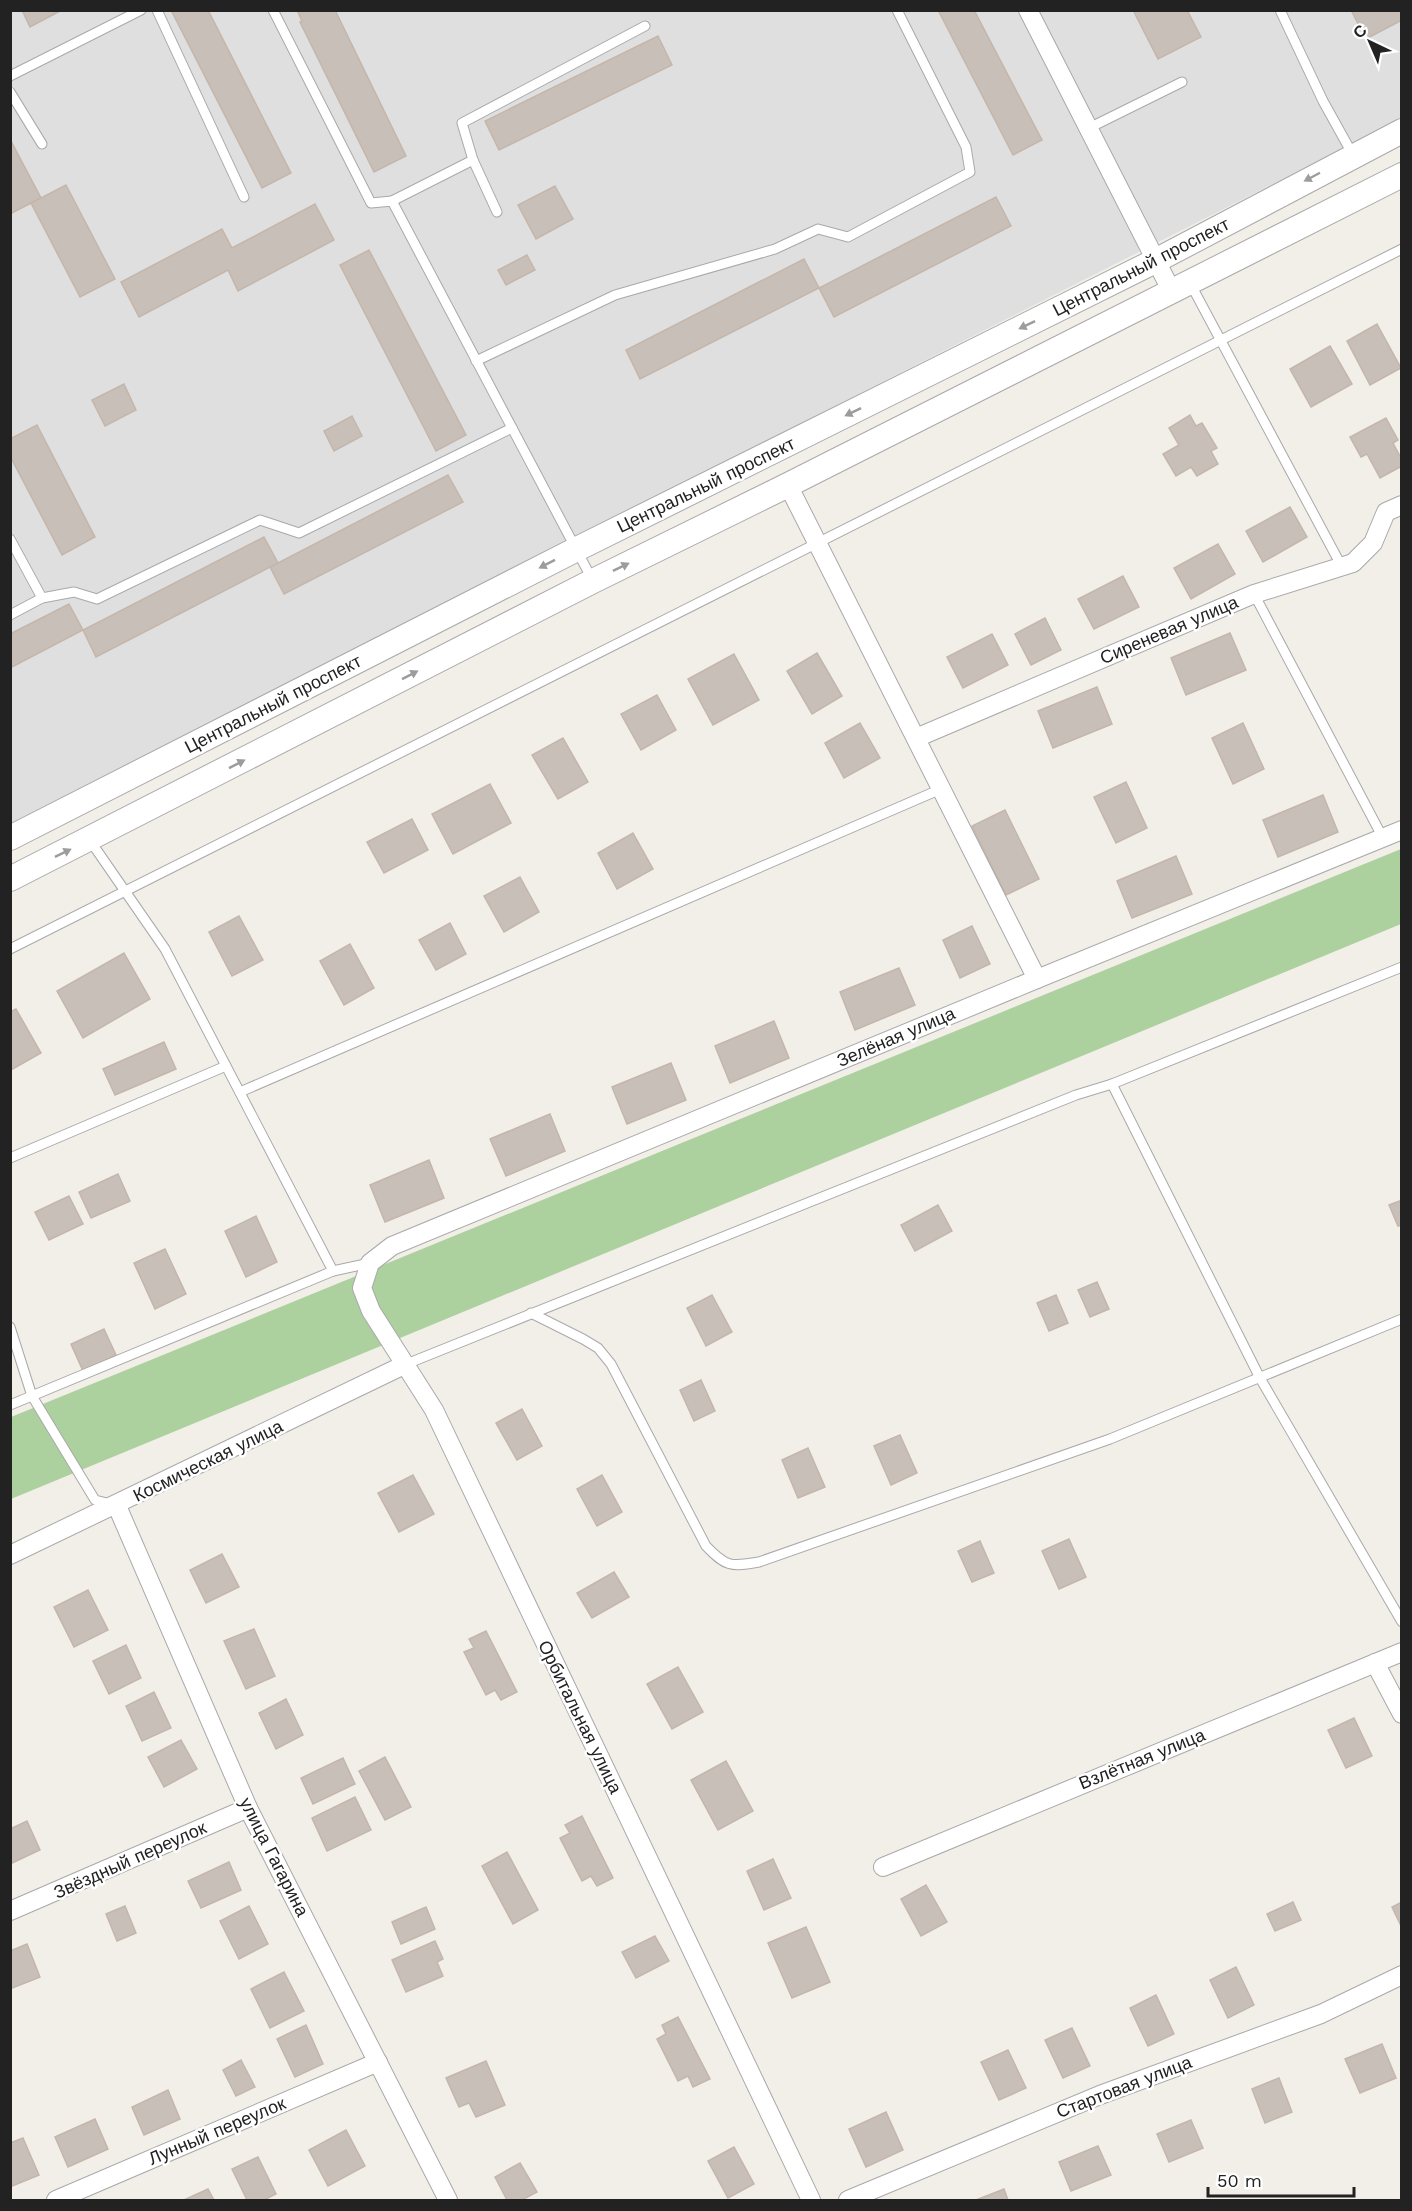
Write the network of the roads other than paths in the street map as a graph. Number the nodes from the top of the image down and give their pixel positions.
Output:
1 (141, 10) edge
2 (157, 10) edge
3 (273, 10) edge
4 (897, 10) edge
5 (1028, 10) edge
6 (1281, 10) edge
7 (645, 26) dead end
8 (10, 76) edge
9 (1182, 82) dead end
10 (10, 92) edge
11 (1089, 128) junction
12 (1401, 131) edge
13 (42, 144) dead end
14 (1353, 155) junction
15 (472, 160) junction
16 (1401, 175) edge
17 (244, 197) dead end
18 (392, 201) junction
19 (497, 212) dead end
20 (1401, 249) edge
21 (1157, 260) junction
22 (1180, 286) junction
23 (1219, 339) junction
24 (476, 361) junction
25 (512, 428) junction
26 (788, 485) junction
27 (1401, 505) edge
28 (10, 539) edge
29 (817, 541) junction
30 (577, 549) junction
31 (1342, 567) junction
32 (593, 581) junction
33 (1254, 594) junction
34 (42, 598) junction
35 (10, 615) edge
36 (916, 738) junction
37 (941, 789) junction
38 (1401, 830) edge
39 (10, 838) edge
40 (1383, 838) junction
41 (89, 839) junction
42 (10, 879) edge
43 (125, 891) junction
44 (10, 949) edge
45 (1401, 967) edge
46 (1037, 979) junction
47 (226, 1066) junction
48 (1112, 1084) junction
49 (240, 1092) junction
50 (10, 1158) edge
51 (370, 1263) junction
52 (333, 1271) junction
53 (531, 1314) junction
54 (1401, 1319) edge
55 (10, 1327) edge
56 (404, 1365) junction
57 (1260, 1378) junction
58 (32, 1396) junction
59 (10, 1405) edge
60 (117, 1506) junction
61 (10, 1555) edge
62 (1401, 1622) edge
63 (1401, 1652) edge
64 (1375, 1663) junction
65 (1401, 1714) edge
66 (248, 1808) junction
67 (883, 1867) dead end
68 (10, 1911) edge
69 (1401, 1976) edge
70 (378, 2062) junction
71 (56, 2200) edge
72 (448, 2200) edge
73 (812, 2200) edge
74 (848, 2200) edge

1 - 8 lane
2 - 17 lane
3 - 18 lane
4 - 24 lane
5 - 11 street
6 - 14 lane
7 - 15 lane
9 - 11 lane
10 - 13 lane
11 - 21 street
12 - 14 street, Центральный проспект
14 -> 21 street, Центральный проспект
15 - 18 lane
15 - 19 lane
16 - 22 street, Центральный проспект
18 - 24 lane
20 - 23 lane
21 - 22 street
21 -> 30 street, Центральный проспект
22 - 23 lane
22 - 26 street, Центральный проспект
23 - 29 lane
23 - 31 lane
24 - 25 lane
25 - 30 lane
25 - 34 lane
26 - 29 street
32 -> 26 street, Центральный проспект
27 - 31 street, Сиреневая улица
28 - 34 lane
29 - 36 street
29 - 43 lane
30 - 32 lane
30 -> 39 street, Центральный проспект
31 - 33 street, Сиреневая улица
41 -> 32 street, Центральный проспект
33 - 36 street, Сиреневая улица
33 - 40 lane
34 - 35 lane
36 - 37 street
37 - 46 street
37 - 49 lane
38 - 40 street, Зелёная улица
40 - 46 street, Зелёная улица
42 -> 41 street, Центральный проспект
41 - 43 lane
43 - 44 lane
43 - 47 lane
45 - 48 lane
46 - 51 street, Зелёная улица
47 - 49 lane
47 - 50 lane
48 - 53 lane
48 - 57 lane
49 - 52 lane
51 - 52 lane
51 - 56 street, Орбитальная улица
52 - 58 lane
53 - 56 lane
53 - 57 lane
54 - 57 lane
55 - 58 lane
56 - 60 street, Космическая улица
56 - 73 street, Орбитальная улица
57 - 62 lane
58 - 59 lane
58 - 60 lane
60 - 61 street, Космическая улица
60 - 66 street, улица Гагарина
63 - 64 street, Взлётная улица
64 - 65 street
64 - 67 street, Взлётная улица
66 - 68 street, Звёздный переулок
66 - 70 street, улица Гагарина
69 - 74 street, Стартовая улица
70 - 71 street, Лунный переулок
70 - 72 street, улица Гагарина

